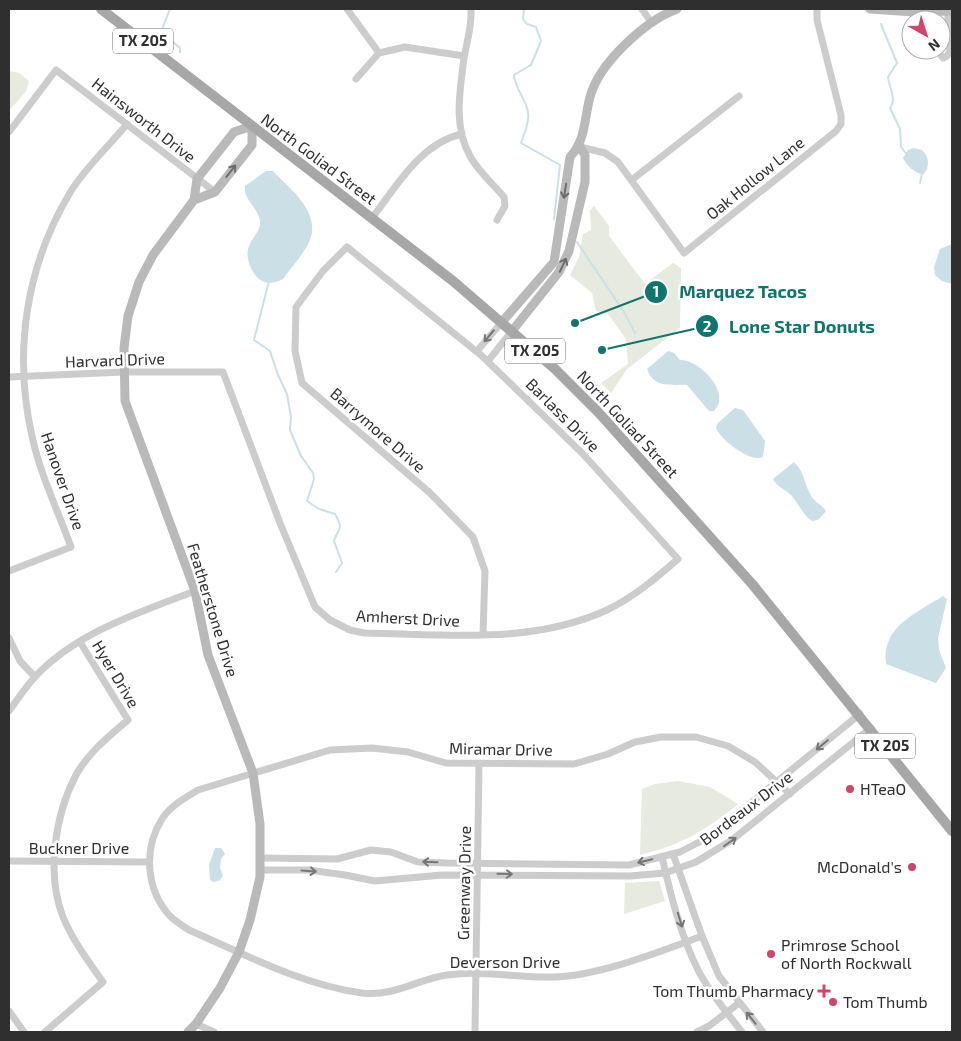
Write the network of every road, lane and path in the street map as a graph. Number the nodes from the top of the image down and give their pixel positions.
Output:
1 (101, 9) edge
2 (347, 9) edge
3 (471, 9) edge
4 (642, 9) edge
5 (677, 9) edge
6 (817, 9) edge
7 (870, 9) edge
8 (901, 11) edge
9 (651, 22) junction
10 (379, 53) junction
11 (464, 56) junction
12 (356, 79) dead end
13 (739, 96) dead end
14 (127, 124) junction
15 (252, 126) junction
16 (9, 132) edge
17 (461, 134) junction
18 (580, 147) junction
19 (197, 179) junction
20 (633, 179) junction
21 (215, 192) junction
22 (194, 200) junction
23 (372, 218) junction
24 (498, 220) dead end
25 (347, 247) joint
26 (543, 277) junction
27 (552, 283) junction
28 (502, 322) junction
29 (512, 331) junction
30 (477, 351) junction
31 (488, 361) junction
32 (123, 372) junction
33 (223, 372) joint
34 (9, 377) edge
35 (23, 377) junction
36 (678, 559) joint
37 (9, 571) edge
38 (195, 591) junction
39 (483, 635) junction
40 (9, 638) edge
41 (80, 642) junction
42 (35, 677) junction
43 (9, 711) edge
44 (860, 714) junction
45 (871, 728) junction
46 (479, 764) junction
47 (253, 773) junction
48 (778, 781) junction
49 (790, 794) junction
50 (952, 831) edge
51 (673, 854) junction
52 (261, 858) junction
53 (662, 858) junction
54 (9, 861) edge
55 (55, 861) junction
56 (149, 862) junction
57 (478, 862) junction
58 (563, 864) junction
59 (680, 869) junction
60 (260, 870) junction
61 (666, 873) junction
62 (478, 874) junction
63 (563, 875) junction
64 (702, 936) junction
65 (687, 942) junction
66 (239, 952) junction
67 (475, 973) junction
68 (739, 1003) junction
69 (9, 1011) edge
70 (727, 1013) junction
71 (196, 1024) junction
72 (24, 1032) edge
73 (45, 1032) edge
74 (188, 1032) edge
75 (214, 1032) edge
76 (475, 1032) edge
77 (697, 1032) edge
78 (742, 1032) edge
79 (763, 1032) edge

1 - 15 main road, North Goliad Street / TX 205
2 - 10 street
3 - 11 street
4 - 9 street
5 - 9 street
6 - 20 street, Oak Hollow Lane
7 - 8 street
9 - 18 street
10 - 11 street
10 - 12 street
11 - 17 street
13 - 20 street
14 - 16 street, Hainsworth Drive
14 - 19 street, Hainsworth Drive
14 - 35 street, Hanover Drive
15 - 19 street
21 -> 15 street
15 - 23 main road, North Goliad Street / TX 205
17 - 23 street
17 - 24 street
18 - 20 street
18 -> 26 street
27 -> 18 street
19 - 21 street, Hainsworth Drive
19 - 22 street, Featherstone Drive
21 - 22 street
22 - 32 street, Featherstone Drive
23 - 28 main road, North Goliad Street / TX 205
25 - 30 street, Barlass Drive
25 - 39 street, Barrymore Drive
26 - 27 street
26 - 28 street
27 - 29 street
28 - 29 main road, North Goliad Street / TX 205
28 -> 30 street
29 - 31 street
29 - 44 main road, North Goliad Street / TX 205
30 - 31 street, Barlass Drive
31 - 36 street, Barlass Drive
32 - 33 street, Harvard Drive
32 - 35 street, Harvard Drive
32 - 38 street, Featherstone Drive
33 - 39 street, Amherst Drive
34 - 35 street, Harvard Drive
35 - 37 street, Hanover Drive
36 - 39 street, Amherst Drive
38 - 41 street
38 - 47 street, Featherstone Drive
40 - 42 street
41 - 42 street
41 - 55 street, Hyer Drive
42 - 43 street
44 - 45 main road, North Goliad Street / TX 205
44 -> 48 street, Bordeaux Drive
45 - 49 street, Bordeaux Drive
45 - 50 main road, North Goliad Street / TX 205
46 - 47 street, Miramar Drive
46 - 48 street, Miramar Drive
46 - 57 street, Greenway Drive
47 - 52 street, Featherstone Drive
47 - 56 street, Miramar Drive
48 - 49 street, Miramar Drive
48 - 51 street, Bordeaux Drive
59 -> 49 street, Bordeaux Drive
51 - 53 street, Bordeaux Drive
51 - 59 street
57 -> 52 street, Bordeaux Drive
52 - 60 street, Featherstone Drive
53 -> 58 street, Bordeaux Drive
53 - 61 street
54 - 55 street, Buckner Drive
55 - 56 street, Buckner Drive
55 - 73 street
56 - 66 street, Deverson Drive
57 - 58 street, Bordeaux Drive
57 - 62 street, Greenway Drive
58 - 63 street
59 - 61 street, Bordeaux Drive
59 - 64 street
60 -> 62 street, Bordeaux Drive
60 - 66 street, Featherstone Drive
61 - 63 street, Bordeaux Drive
61 -> 65 street
62 -> 63 street, Bordeaux Drive
62 - 67 street, Greenway Drive
64 - 65 street, Deverson Drive
64 - 68 street
65 - 67 street, Deverson Drive
65 - 70 street
66 - 67 street, Deverson Drive
66 - 71 street, Featherstone Drive
67 - 76 street, Greenway Drive
68 - 70 street
79 -> 68 street
69 - 72 street
70 - 77 street
70 - 78 street
71 - 74 street, Featherstone Drive
71 - 75 street

